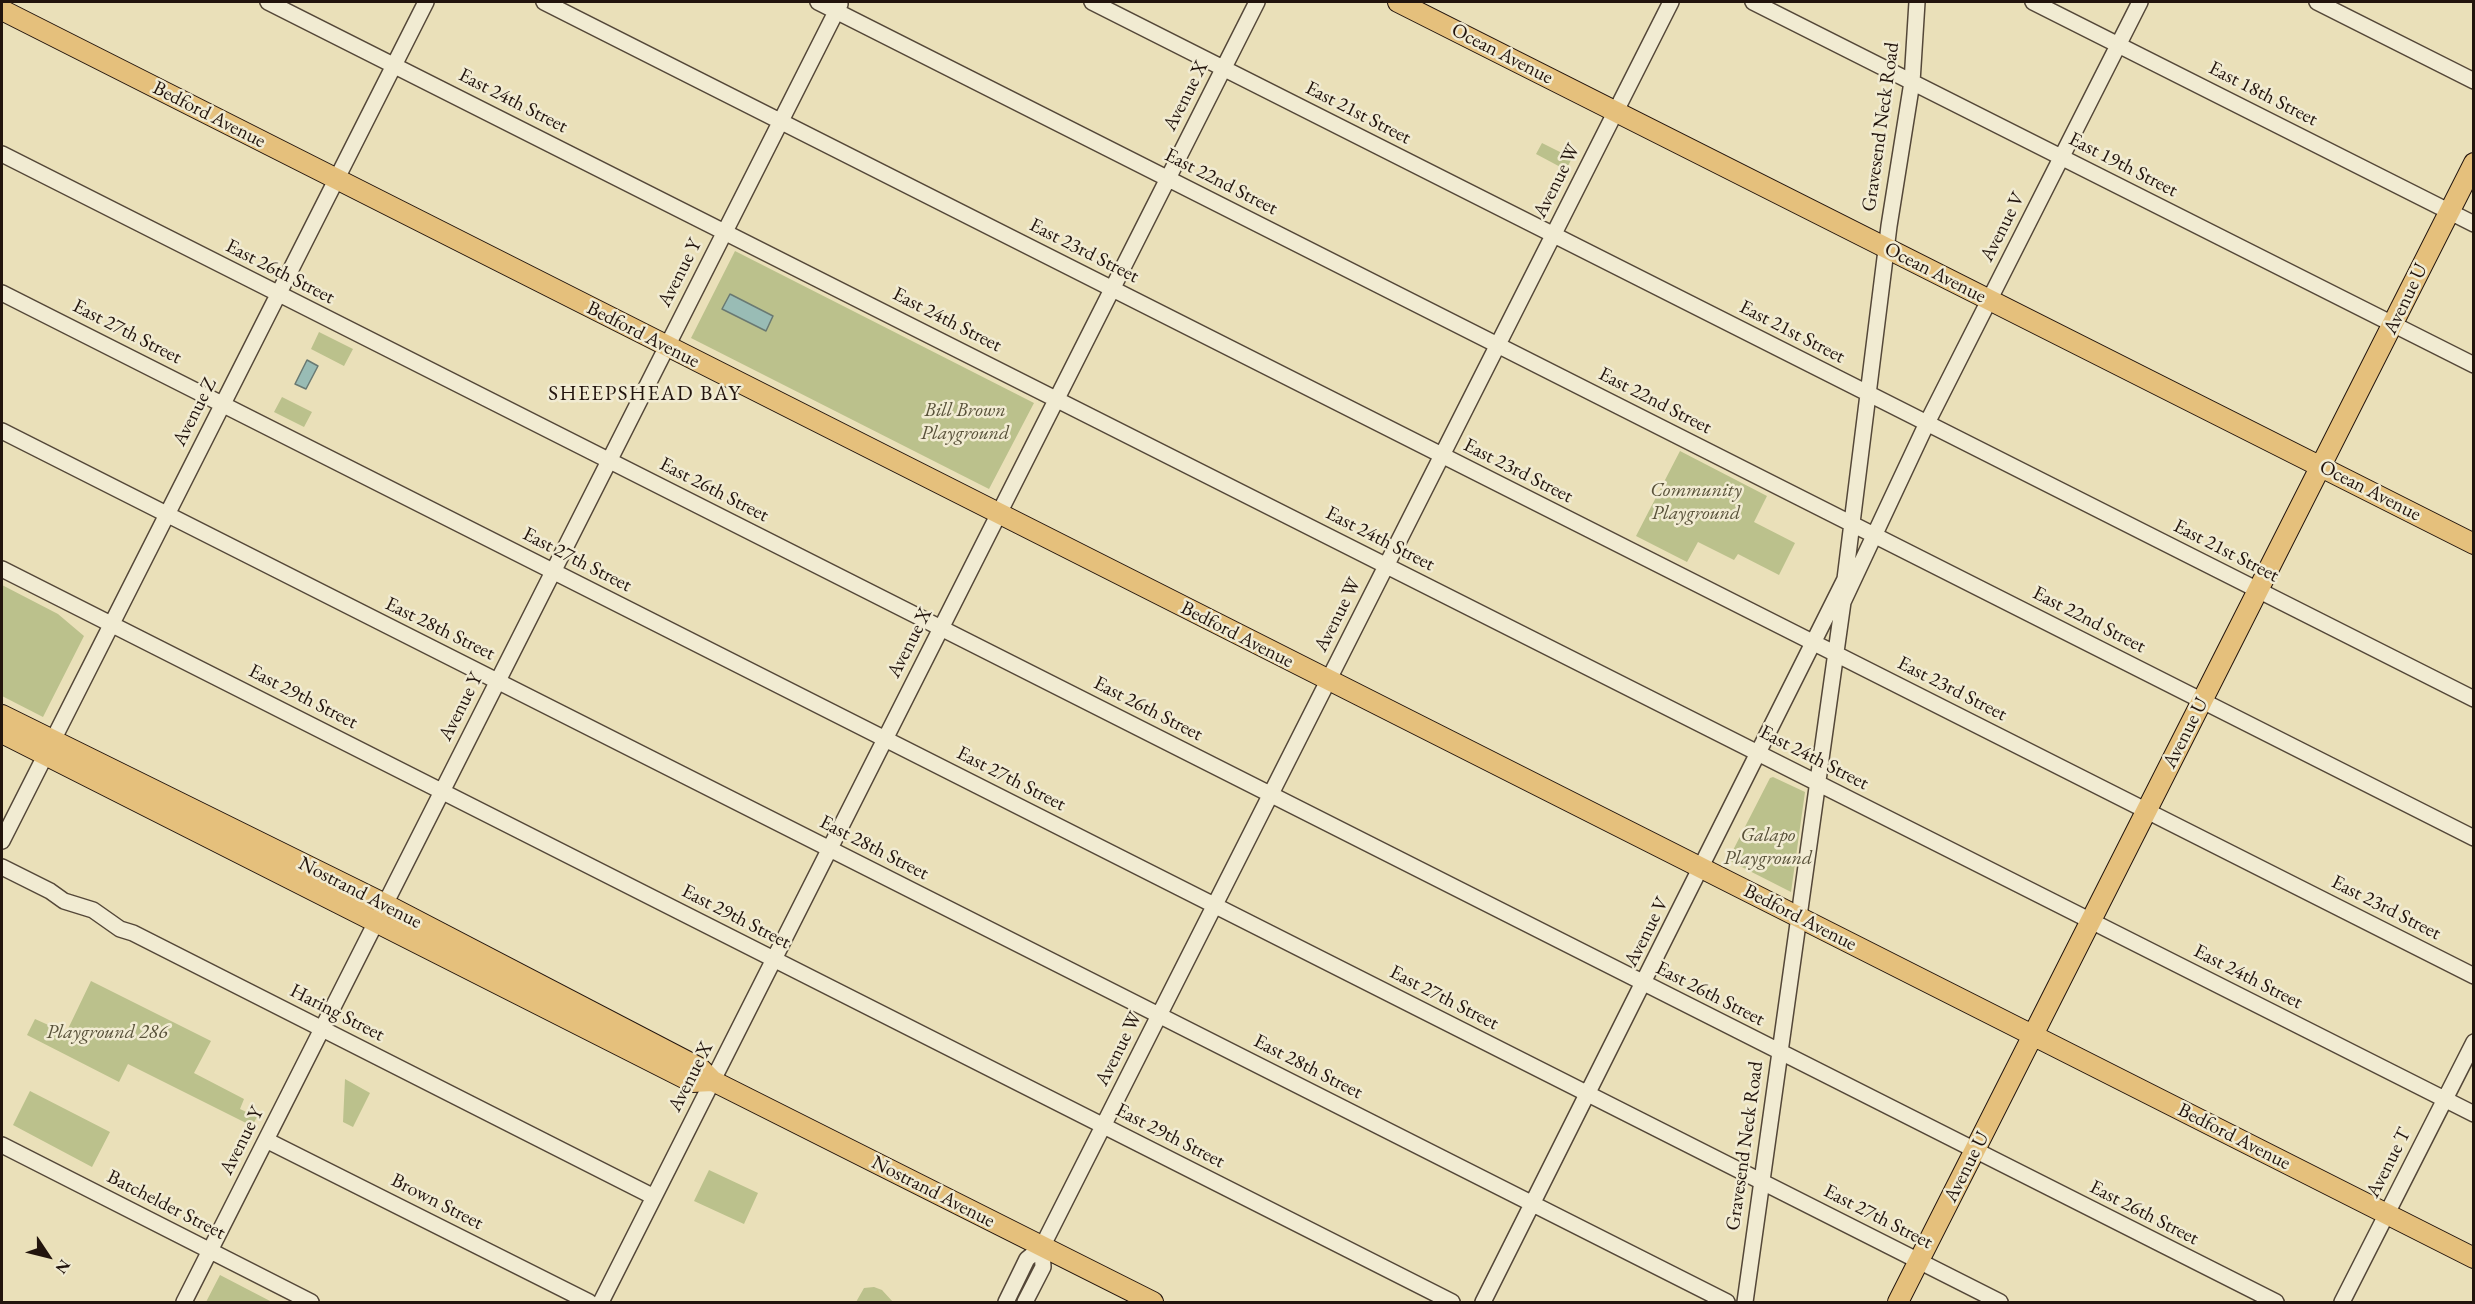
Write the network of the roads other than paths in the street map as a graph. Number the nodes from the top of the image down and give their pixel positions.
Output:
1 (268, 2) edge
2 (426, 2) edge
3 (544, 2) edge
4 (818, 2) edge
5 (1092, 2) edge
6 (1257, 2) edge
7 (1398, 2) edge
8 (1671, 2) edge
9 (1753, 2) edge
10 (1917, 2) edge
11 (2033, 2) edge
12 (2140, 2) edge
13 (2317, 2) edge
14 (839, 6) edge
15 (2, 10) edge
16 (2118, 45) junction
17 (394, 65) junction
18 (1223, 68) junction
19 (2474, 81) edge
20 (1912, 82) junction
21 (1617, 112) junction
22 (780, 121) junction
23 (2, 154) edge
24 (2061, 157) junction
25 (2474, 163) edge
26 (1168, 178) junction
27 (336, 179) junction
28 (2449, 212) junction
29 (2474, 224) edge
30 (725, 231) junction
31 (1553, 235) junction
32 (1887, 249) junction
33 (1112, 289) junction
34 (2, 293) edge
35 (279, 294) junction
36 (1990, 301) junction
37 (2394, 325) junction
38 (1498, 345) junction
39 (667, 347) junction
40 (2474, 365) edge
41 (1870, 394) junction
42 (1057, 399) junction
43 (223, 404) junction
44 (1927, 423) junction
45 (2, 431) edge
46 (1442, 456) junction
47 (609, 461) junction
48 (2322, 467) junction
49 (167, 514) junction
50 (998, 514) junction
51 (1851, 523) junction
52 (1874, 535) junction
53 (2474, 543) edge
54 (1386, 566) junction
55 (2, 568) edge
56 (553, 571) junction
57 (1845, 579) joint
58 (2258, 590) junction
59 (1843, 602) joint
60 (112, 624) junction
61 (942, 627) junction
62 (1813, 643) junction
63 (1834, 654) junction
64 (498, 681) junction
65 (1328, 681) junction
66 (2474, 699) edge
67 (2203, 701) junction
68 (2, 715) edge
69 (2, 733) edge
70 (885, 738) junction
71 (49, 748) junction
72 (1757, 753) junction
73 (1818, 784) junction
74 (442, 791) junction
75 (1270, 795) junction
76 (2146, 811) junction
77 (2474, 837) edge
78 (2, 841) edge
79 (830, 849) junction
80 (2, 867) edge
81 (1702, 869) junction
82 (385, 904) junction
83 (1215, 906) junction
84 (1798, 918) junction
85 (2091, 921) junction
86 (376, 923) junction
87 (774, 960) junction
88 (2474, 976) edge
89 (1644, 984) junction
90 (1159, 1016) junction
91 (322, 1029) junction
92 (2033, 1036) junction
93 (2474, 1042) edge
94 (1780, 1052) junction
95 (713, 1081) junction
96 (1588, 1094) junction
97 (2444, 1100) junction
98 (2474, 1114) edge
99 (1103, 1126) junction
100 (266, 1140) junction
101 (2, 1145) edge
102 (1975, 1150) junction
103 (1762, 1181) junction
104 (654, 1197) junction
105 (1532, 1205) junction
106 (2386, 1214) junction
107 (1042, 1247) junction
108 (210, 1251) junction
109 (2474, 1258) edge
110 (1919, 1261) junction
111 (184, 1302) edge
112 (311, 1302) edge
113 (589, 1302) edge
114 (601, 1302) edge
115 (1006, 1302) edge
116 (1025, 1302) edge
117 (1153, 1302) edge
118 (1452, 1302) edge
119 (1483, 1302) edge
120 (1727, 1302) edge
121 (1745, 1302) edge
122 (1898, 1302) edge
123 (2000, 1302) edge
124 (2276, 1302) edge
125 (2342, 1302) edge

1 - 17 street, East 24th Street
2 - 17 street, Avenue Z
3 - 22 street, East 23rd Street
4 - 14 street, East 22nd Street
5 - 18 street, East 21st Street
6 - 18 street, Avenue X
7 - 21 main road, Ocean Avenue
8 - 21 street, Avenue W
9 - 20 street, East 19th Street
10 - 20 street, Gravesend Neck Road
11 - 16 street, East 18th Street
12 - 16 street, Avenue V
13 - 19 street
14 - 22 street, Avenue Y
14 - 26 street, East 22nd Street
15 - 27 main road, Bedford Avenue
16 - 24 street, Avenue V
16 - 28 street, East 18th Street
17 - 27 street, Avenue Z
17 - 30 street, East 24th Street
18 - 26 street, Avenue X
18 - 31 street, East 21st Street
20 - 24 street, East 19th Street
20 - 32 street, Gravesend Neck Road
21 - 31 street, Avenue W
21 - 32 main road, Ocean Avenue
22 - 30 street, Avenue Y
22 - 33 street, East 23rd Street
23 - 35 street, East 26th Street
24 - 36 street, Avenue V
24 - 37 street, East 19th Street
25 - 28 main road, Avenue U
26 - 33 street, Avenue X
26 - 38 street, East 22nd Street
27 - 35 street, Avenue Z
27 - 39 main road, Bedford Avenue
28 - 29 street, East 18th Street
28 - 37 main road, Avenue U
30 - 39 street, Avenue Y
30 - 42 street, East 24th Street
31 - 38 street, Avenue W
31 - 41 street, East 21st Street
32 - 36 main road, Ocean Avenue
32 - 41 street, Gravesend Neck Road
33 - 42 street, Avenue X
33 - 46 street, East 23rd Street
34 - 43 street, East 27th Street
35 - 43 street, Avenue Z
35 - 47 street, East 26th Street
36 - 44 street, Avenue V
36 - 48 main road, Ocean Avenue
37 - 40 street, East 19th Street
37 - 48 main road, Avenue U
38 - 46 street, Avenue W
38 - 51 street, East 22nd Street
39 - 47 street, Avenue Y
39 - 50 main road, Bedford Avenue
41 - 44 street, East 21st Street
41 - 51 street, Gravesend Neck Road
42 - 50 street, Avenue X
42 - 54 street, East 24th Street
43 - 49 street, Avenue Z
43 - 56 street, East 27th Street
44 - 52 street, Avenue V
44 - 58 street, East 21st Street
45 - 49 street, East 28th Street
46 - 54 street, Avenue W
46 - 62 street, East 23rd Street
47 - 56 street, Avenue Y
47 - 61 street, East 26th Street
48 - 53 main road, Ocean Avenue
48 - 58 main road, Avenue U
49 - 60 street, Avenue Z
49 - 64 street, East 28th Street
50 - 61 street, Avenue X
50 - 65 main road, Bedford Avenue
51 - 52 street, East 22nd Street
51 - 57 street, Gravesend Neck Road
52 - 59 street, Avenue V
52 - 67 street, East 22nd Street
54 - 65 street, Avenue W
54 - 72 street, East 24th Street
55 - 60 street, East 29th Street
56 - 64 street, Avenue Y
56 - 70 street, East 27th Street
57 - 62 street, Avenue V
58 - 66 street, East 21st Street
58 - 67 main road, Avenue U
59 - 63 street, Gravesend Neck Road
60 - 71 street, Avenue Z
60 - 74 street, East 29th Street
61 - 70 street, Avenue X
61 - 75 street, East 26th Street
62 - 63 street, East 23rd Street
62 - 72 street, Avenue V
63 - 73 street, Gravesend Neck Road
63 - 76 street, East 23rd Street
64 - 74 street, Avenue Y
64 - 79 street, East 28th Street
65 - 75 street, Avenue W
65 - 81 main road, Bedford Avenue
67 - 76 main road, Avenue U
67 - 77 street, East 22nd Street
68 - 71 main road, Nostrand Avenue
69 - 71 main road, Nostrand Avenue
70 - 79 street, Avenue X
70 - 83 street, East 27th Street
71 - 78 street, Avenue Z
71 - 82 main road, Nostrand Avenue
71 - 86 main road, Nostrand Avenue
72 - 73 street, East 24th Street
72 - 81 street, Avenue V
73 - 84 street, Gravesend Neck Road
73 - 85 street, East 24th Street
74 - 82 street, Avenue Y
74 - 87 street, East 29th Street
75 - 83 street, Avenue W
75 - 89 street, East 26th Street
76 - 85 main road, Avenue U
76 - 88 street, East 23rd Street
79 - 87 street, Avenue X
79 - 90 street, East 28th Street
80 - 91 street, Haring Street
81 - 84 main road, Bedford Avenue
81 - 89 street, Avenue V
82 - 86 street, Avenue Y
82 - 95 main road, Nostrand Avenue
83 - 90 street, Avenue W
83 - 96 street, East 27th Street
84 - 92 main road, Bedford Avenue
84 - 94 street, Gravesend Neck Road
85 - 92 main road, Avenue U
85 - 97 street, East 24th Street
86 - 91 street, Avenue Y
86 - 95 main road, Nostrand Avenue
87 - 95 street, Avenue X
87 - 99 street, East 29th Street
89 - 94 street, East 26th Street
89 - 96 street, Avenue V
90 - 99 street, Avenue W
90 - 105 street, East 28th Street
91 - 100 street, Avenue Y
91 - 104 street, Haring Street
92 - 102 main road, Avenue U
92 - 106 main road, Bedford Avenue
93 - 97 street, Avenue T
94 - 102 street, East 26th Street
94 - 103 street, Gravesend Neck Road
95 - 104 street, Avenue X
95 - 107 main road, Nostrand Avenue
96 - 103 street, East 27th Street
96 - 105 street, Avenue V
97 - 98 street, East 24th Street
97 - 106 street, Avenue T
99 - 107 street, Avenue W
99 - 118 street, East 29th Street
100 - 108 street, Avenue Y
100 - 113 street, Brown Street
101 - 108 street, Batchelder Street
102 - 110 main road, Avenue U
102 - 124 street, East 26th Street
103 - 110 street, East 27th Street
103 - 121 street, Gravesend Neck Road
104 - 114 street, Avenue X
105 - 119 street, Avenue V
105 - 120 street, East 28th Street
106 - 109 main road, Bedford Avenue
106 - 125 street, Avenue T
107 - 115 street, Avenue W
107 - 116 street, Avenue W
107 - 117 main road, Nostrand Avenue
108 - 111 street, Avenue Y
108 - 112 street, Batchelder Street
110 - 122 main road, Avenue U
110 - 123 street, East 27th Street

